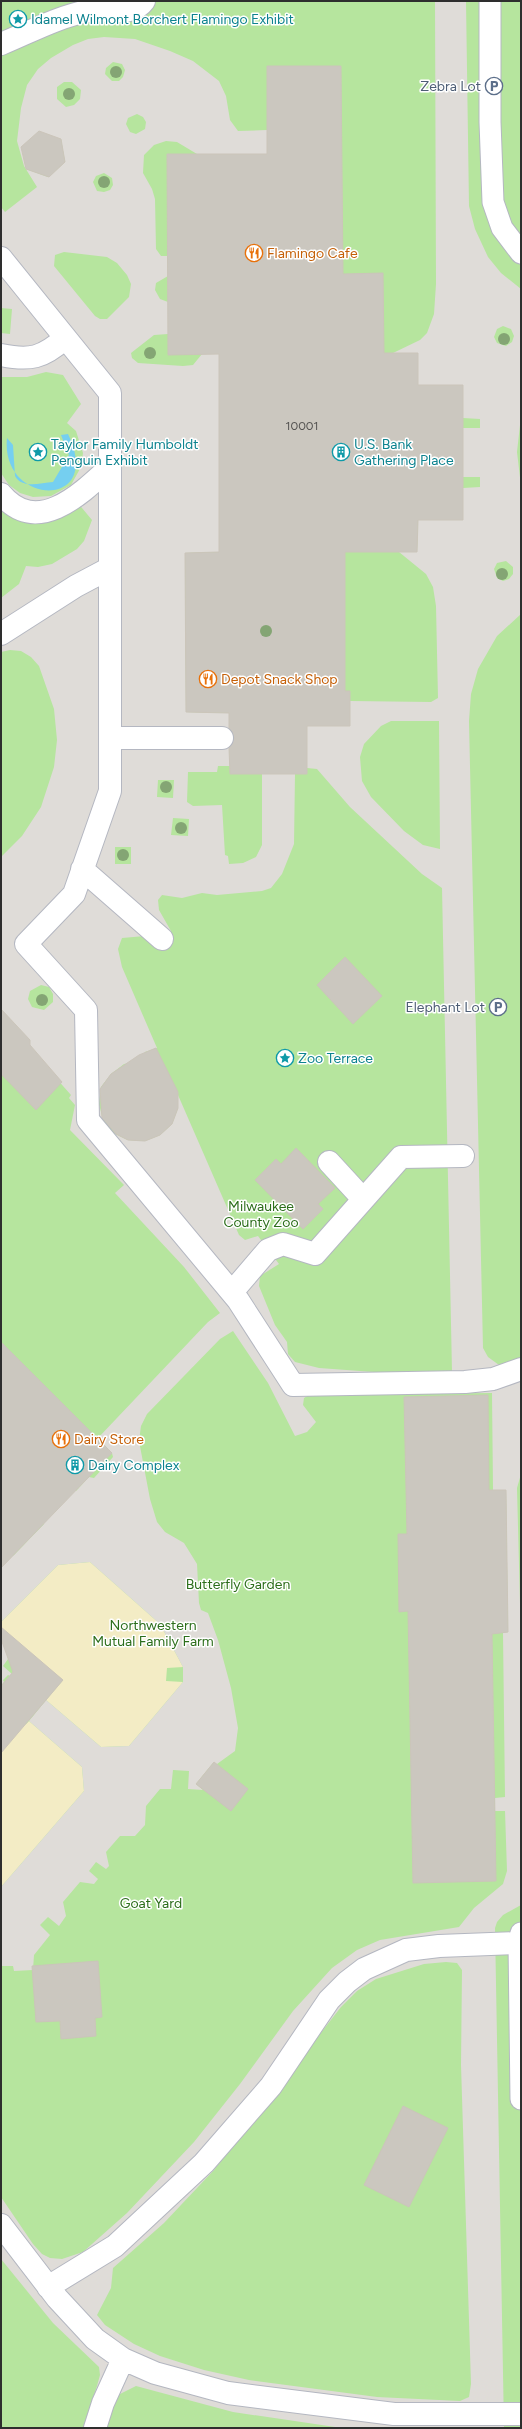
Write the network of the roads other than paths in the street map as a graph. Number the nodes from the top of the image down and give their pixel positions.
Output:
1 (144, 1) edge
2 (490, 1) edge
3 (1, 44) edge
4 (521, 253) edge
5 (1, 258) edge
6 (65, 338) junction
7 (1, 355) edge
8 (110, 467) junction
9 (1, 494) edge
10 (110, 568) junction
11 (1, 634) edge
12 (110, 738) junction
13 (222, 738) dead end
14 (82, 869) junction
15 (162, 940) dead end
16 (463, 1156) dead end
17 (329, 1162) dead end
18 (363, 1199) junction
19 (232, 1292) junction
20 (521, 1369) edge
21 (520, 1938) edge
22 (521, 2099) edge
23 (1, 2225) edge
24 (48, 2287) junction
25 (123, 2359) junction
26 (521, 2414) edge
27 (95, 2428) edge

1 - 3 street
2 - 4 lane
5 - 6 street
6 - 7 street
6 - 8 street
8 - 9 street
8 - 10 street
10 - 11 street
10 - 12 street
12 - 13 street
12 - 14 street
14 - 15 street
14 - 19 street
16 - 18 street
17 - 18 street
18 - 19 street
19 - 20 street
21 - 22 lane
21 - 24 street
23 - 24 street
24 - 25 street
25 - 26 street
25 - 27 street

